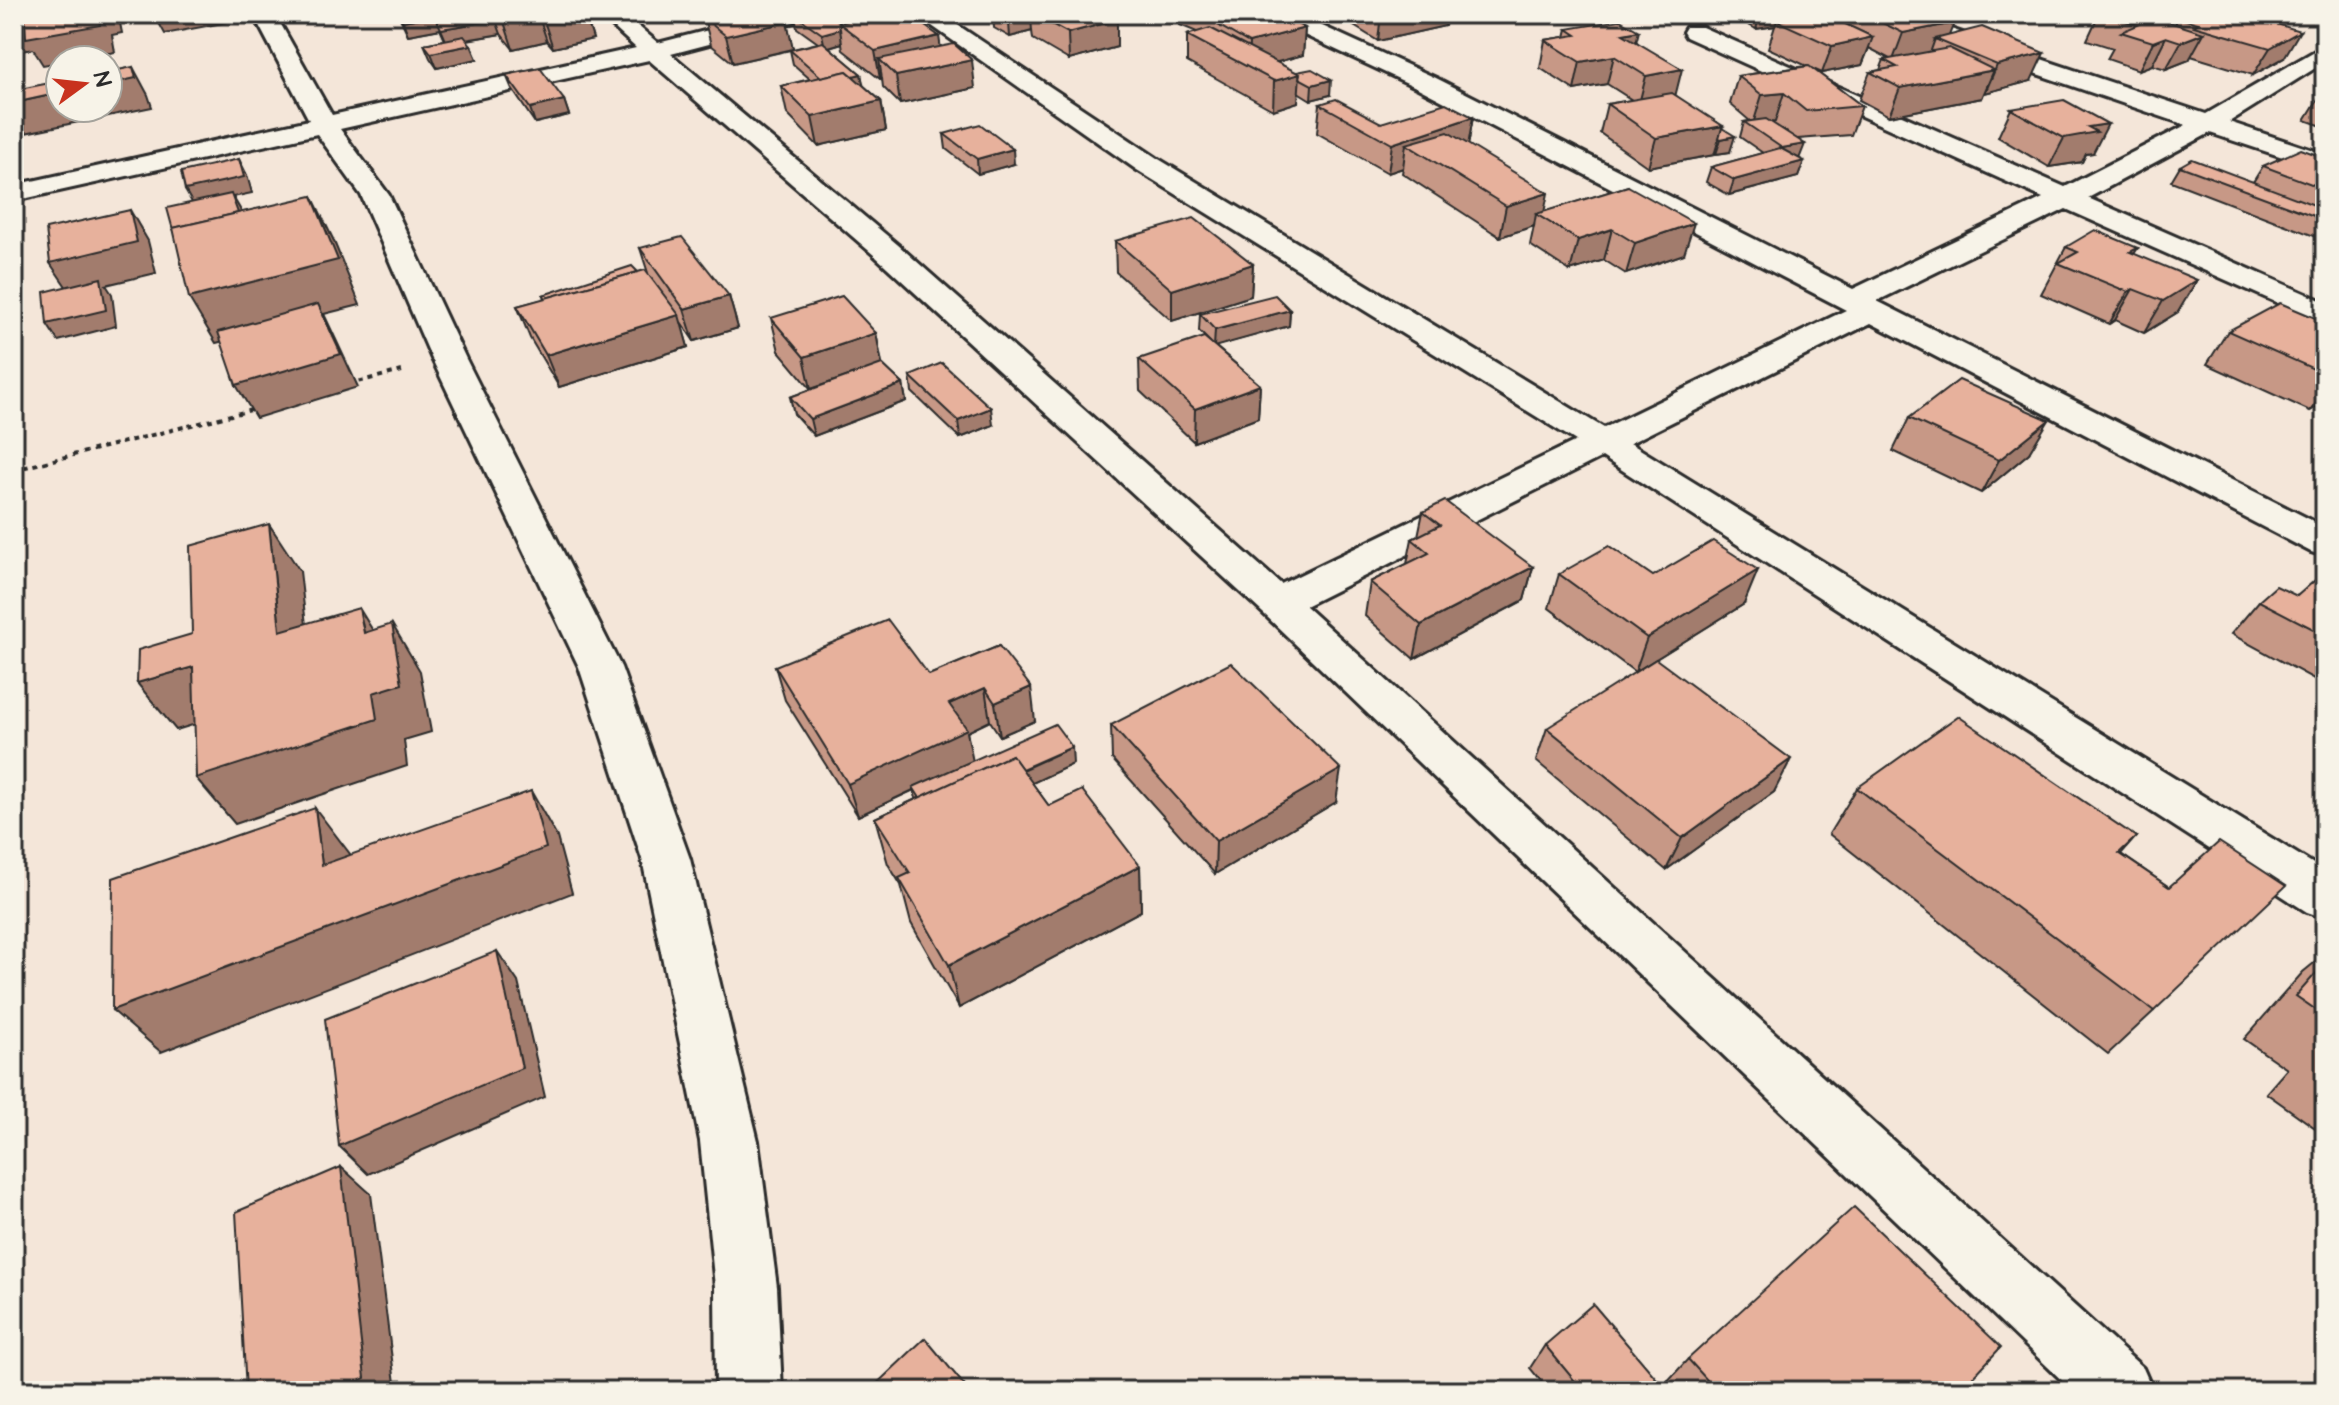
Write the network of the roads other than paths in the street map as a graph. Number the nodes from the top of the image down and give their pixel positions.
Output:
1 (264, 14) edge
2 (610, 14) edge
3 (797, 14) edge
4 (926, 14) edge
5 (1278, 14) edge
6 (1884, 14) edge
7 (1694, 32) dead end
8 (2295, 39) dead end
9 (2325, 50) edge
10 (651, 52) junction
11 (2211, 122) junction
12 (325, 126) junction
13 (2325, 163) edge
14 (14, 193) edge
15 (2066, 198) junction
16 (1863, 305) junction
17 (2325, 314) edge
18 (1603, 442) junction
19 (2325, 543) edge
20 (1277, 603) junction
21 (2325, 897) edge
22 (749, 1391) edge
23 (2120, 1391) edge

1 - 12 street
2 - 10 street
3 - 10 street
4 - 18 street
5 - 16 street
6 - 11 street
7 - 15 street
8 - 9 street
9 - 11 street
10 - 12 street
10 - 20 street
11 - 13 street
11 - 15 street
12 - 14 street
12 - 22 street
15 - 16 street
15 - 17 street
16 - 18 street
16 - 19 street
18 - 20 street
18 - 21 street
20 - 23 street

